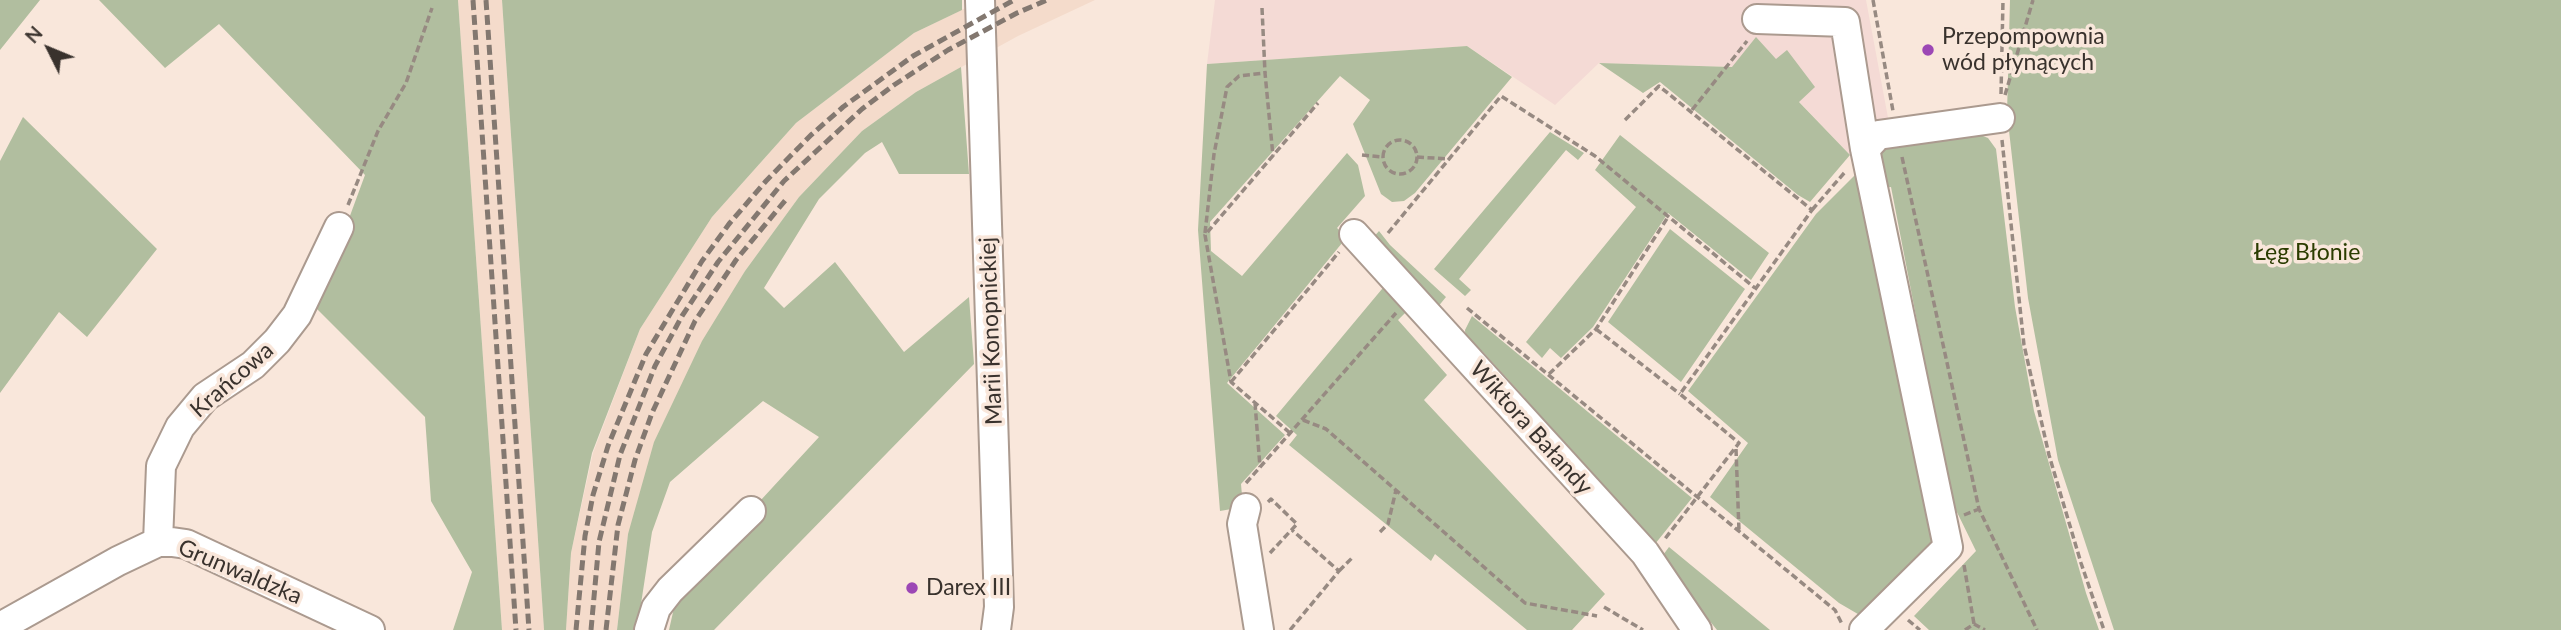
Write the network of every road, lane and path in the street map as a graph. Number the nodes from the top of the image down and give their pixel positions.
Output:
1 (980, 0) edge
2 (1873, 0) edge
3 (2003, 0) edge
4 (2033, 0) edge
5 (432, 8) dead end
6 (1262, 8) dead end
7 (1760, 19) joint
8 (1265, 74) junction
9 (1318, 103) dead end
10 (2002, 107) junction
11 (1692, 110) junction
12 (1625, 120) dead end
13 (1896, 131) junction
14 (1865, 149) junction
15 (1362, 155) dead end
16 (1273, 156) junction
17 (1383, 157) junction
18 (1417, 157) junction
19 (1449, 159) junction
20 (1812, 210) junction
21 (1668, 217) junction
22 (339, 227) joint
23 (1354, 233) joint
24 (1388, 233) dead end
25 (1205, 235) junction
26 (1755, 288) junction
27 (1411, 296) junction
28 (1467, 308) dead end
29 (1596, 328) junction
30 (1549, 374) junction
31 (1231, 382) junction
32 (1679, 394) junction
33 (1255, 403) junction
34 (1303, 419) junction
35 (1290, 433) junction
36 (1736, 447) junction
37 (1260, 467) junction
38 (1396, 490) junction
39 (1699, 497) junction
40 (1246, 508) junction
41 (1979, 509) junction
42 (751, 511) dead end
43 (1971, 513) dead end
44 (1292, 530) junction
45 (1739, 531) junction
46 (1380, 532) dead end
47 (158, 542) junction
48 (1267, 542) dead end
49 (1948, 547) junction
50 (1353, 558) dead end
51 (1649, 558) junction
52 (1339, 571) junction
53 (1604, 607) dead end
54 (1597, 616) dead end
55 (1000, 622) edge
56 (1974, 624) junction
57 (0, 627) edge
58 (370, 630) edge
59 (649, 630) edge
60 (1259, 630) edge
61 (1290, 630) edge
62 (1643, 630) edge
63 (1697, 630) edge
64 (1845, 630) edge
65 (1864, 630) edge
66 (1965, 630) edge
67 (1984, 630) edge
68 (2037, 630) edge
69 (2104, 630) edge

1 - 55 street, Marii Konopnickiej
2 - 13 path
3 - 10 path
4 - 10 path
5 - 22 path
6 - 8 path
7 - 11 path
7 - 14 street
8 - 16 path
8 - 25 path
9 - 16 path
10 - 13 street
10 - 69 path
11 - 12 path
11 - 20 path
13 - 14 street
13 - 41 path
14 - 20 path
14 - 49 street
15 - 17 path
16 - 25 path
17 - 18 path
17 - 18 path
18 - 19 path
19 - 21 path
19 - 24 path
20 - 26 path
21 - 26 path
21 - 29 path
22 - 47 street, Krańcowa
23 - 27 street, Wiktora Bałandy
23 - 31 path
25 - 31 path
26 - 32 path
27 - 34 path
27 - 51 street, Wiktora Bałandy
28 - 30 path
29 - 30 path
29 - 32 path
30 - 39 path
31 - 33 path
32 - 36 path
33 - 35 path
33 - 37 path
34 - 35 path
34 - 38 path
35 - 37 path
36 - 39 path
36 - 45 path
37 - 40 path
38 - 46 path
38 - 54 path
39 - 45 path
39 - 51 path
40 - 44 path
40 - 60 street
41 - 43 path
41 - 68 path
42 - 59 street
44 - 48 path
44 - 52 path
45 - 64 path
47 - 57 street, Grunwaldzka
47 - 58 street, Grunwaldzka
49 - 56 path
49 - 65 street
50 - 52 path
51 - 63 street, Wiktora Bałandy
52 - 61 path
53 - 62 path
56 - 66 path
56 - 67 path

